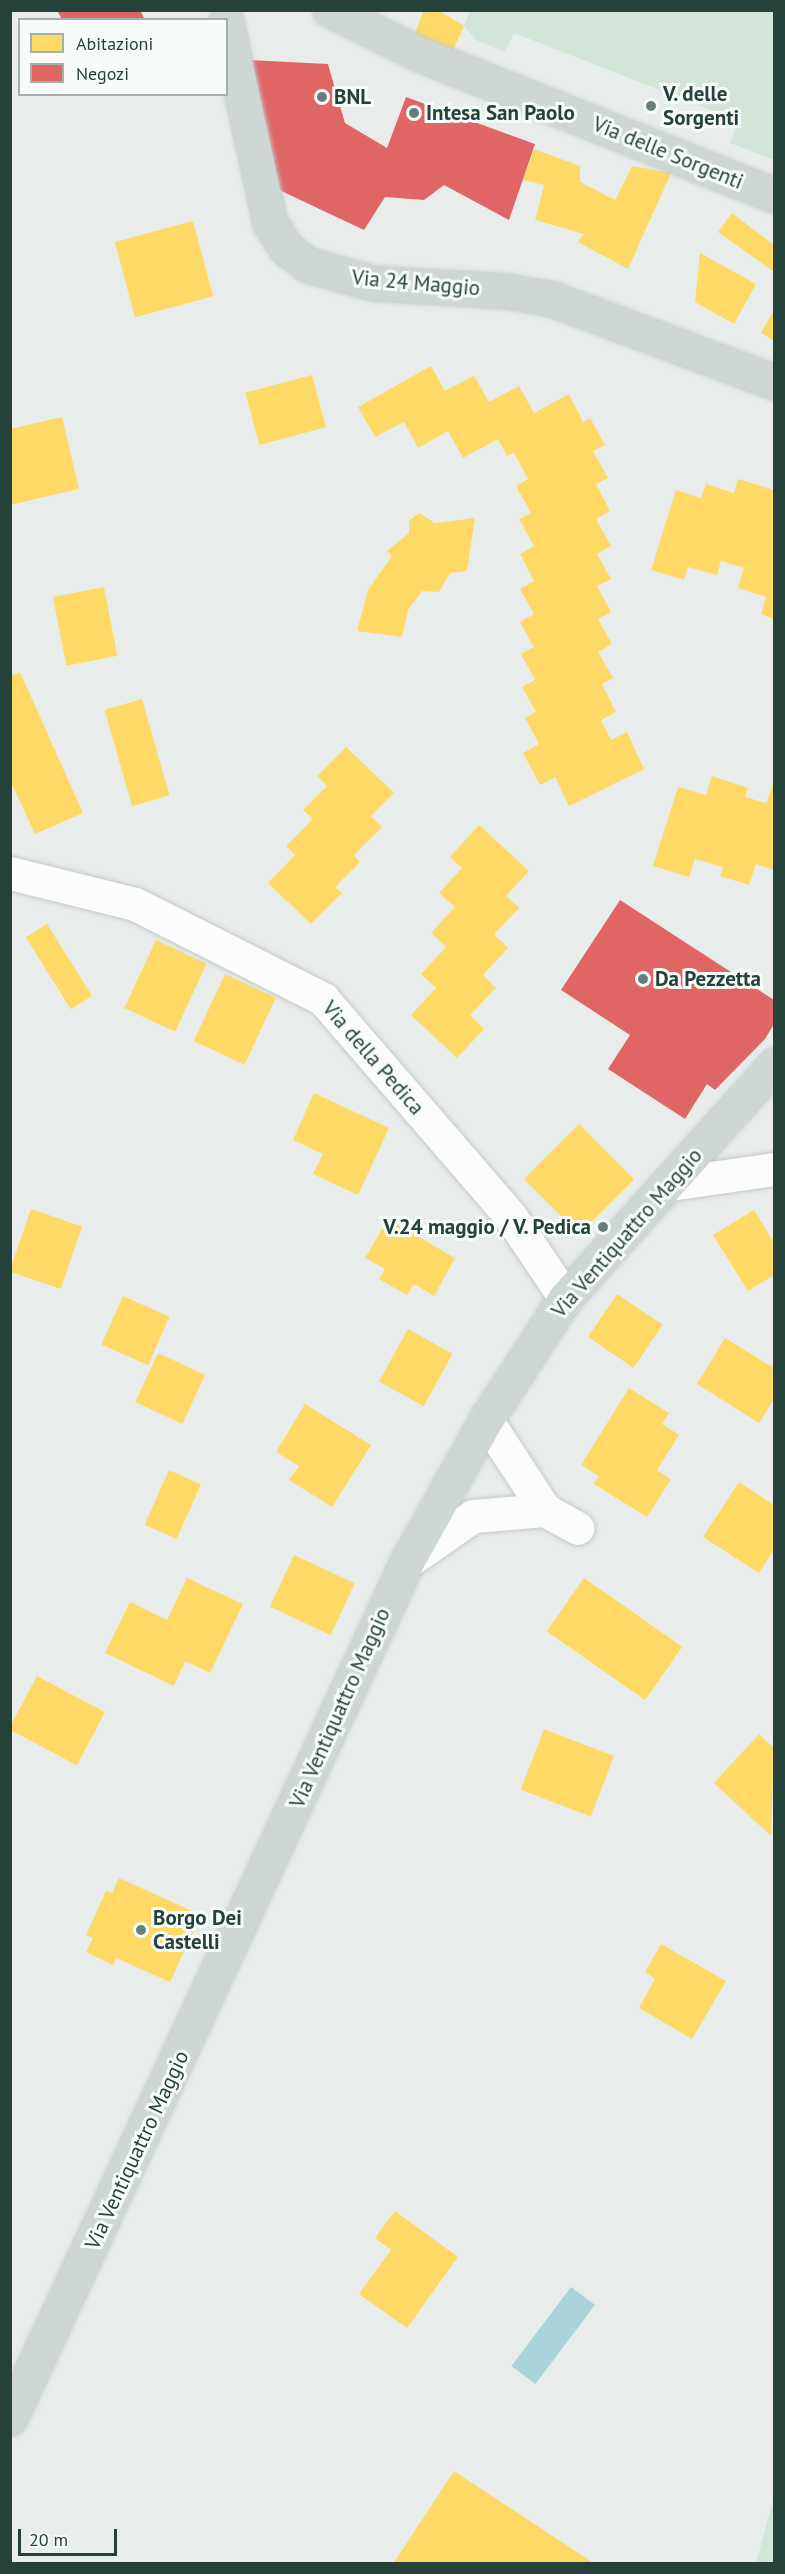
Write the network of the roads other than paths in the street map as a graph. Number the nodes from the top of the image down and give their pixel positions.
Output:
1 (330, 10) edge
2 (228, 29) edge
3 (774, 195) edge
4 (774, 382) edge
5 (10, 873) edge
6 (774, 1065) edge
7 (774, 1169) edge
8 (669, 1184) junction
9 (566, 1298) junction
10 (486, 1420) junction
11 (545, 1510) junction
12 (577, 1528) dead end
13 (407, 1562) junction
14 (10, 2418) edge

1 - 3 main road, Via delle Sorgenti
2 - 4 main road, Via 24 Maggio
5 - 9 street, Via della Pedica
6 - 8 main road, Via Ventiquattro Maggio
7 - 8 street
8 - 9 main road, Via Ventiquattro Maggio
9 - 10 main road, Via Ventiquattro Maggio
10 - 11 street
10 - 13 main road, Via Ventiquattro Maggio
11 - 12 street
11 - 13 street
13 - 14 main road, Via Ventiquattro Maggio

